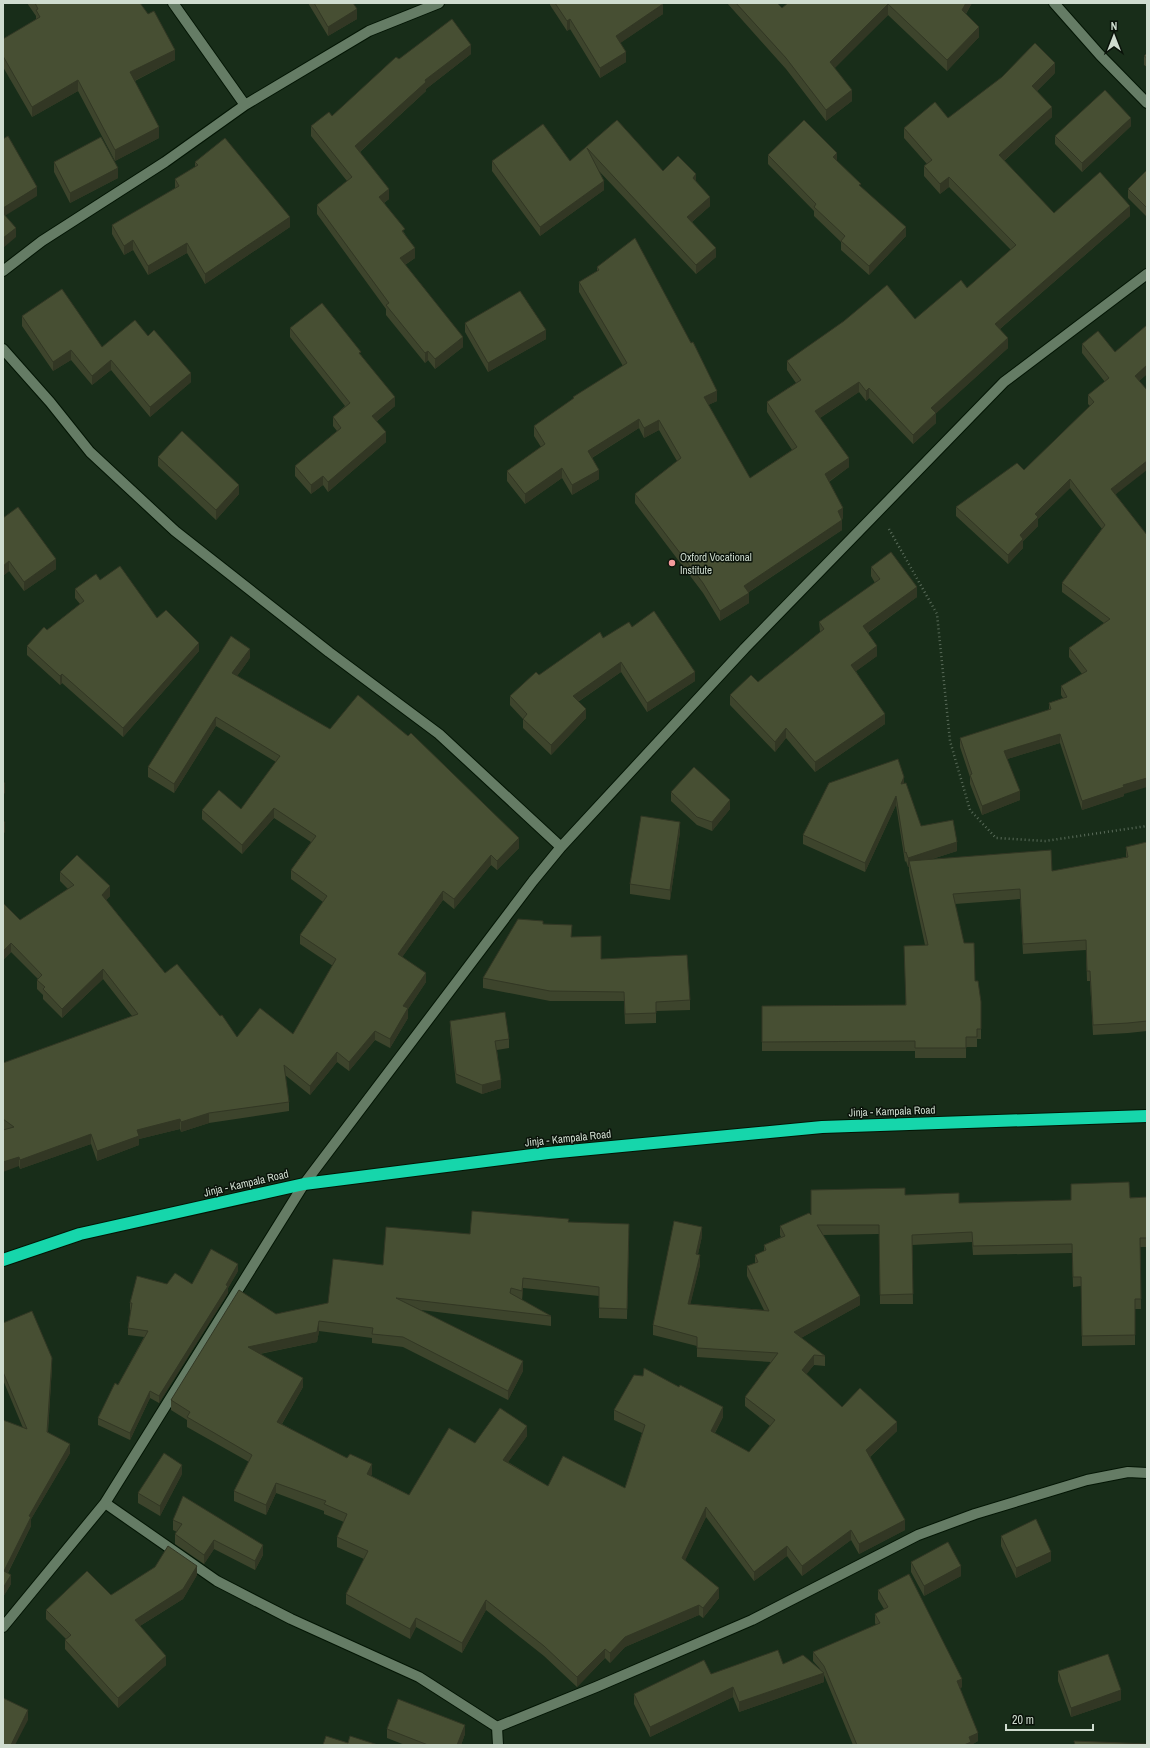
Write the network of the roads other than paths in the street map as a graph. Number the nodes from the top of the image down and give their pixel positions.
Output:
1 (173, 3) edge
2 (439, 3) edge
3 (1054, 3) edge
4 (1147, 103) edge
5 (245, 105) junction
6 (3, 271) edge
7 (1147, 274) edge
8 (3, 349) edge
9 (561, 847) junction
10 (1147, 1116) edge
11 (304, 1184) junction
12 (3, 1260) edge
13 (1147, 1473) edge
14 (106, 1503) junction
15 (3, 1627) edge
16 (496, 1727) junction
17 (498, 1745) edge

1 - 5 street
2 - 5 street
3 - 4 street
5 - 6 street
7 - 9 street
8 - 9 street
9 - 11 street
10 - 11 highway, Jinja - Kampala Road
11 - 12 highway, Jinja - Kampala Road
11 - 14 street
13 - 16 street
14 - 15 street
14 - 16 street
16 - 17 street

